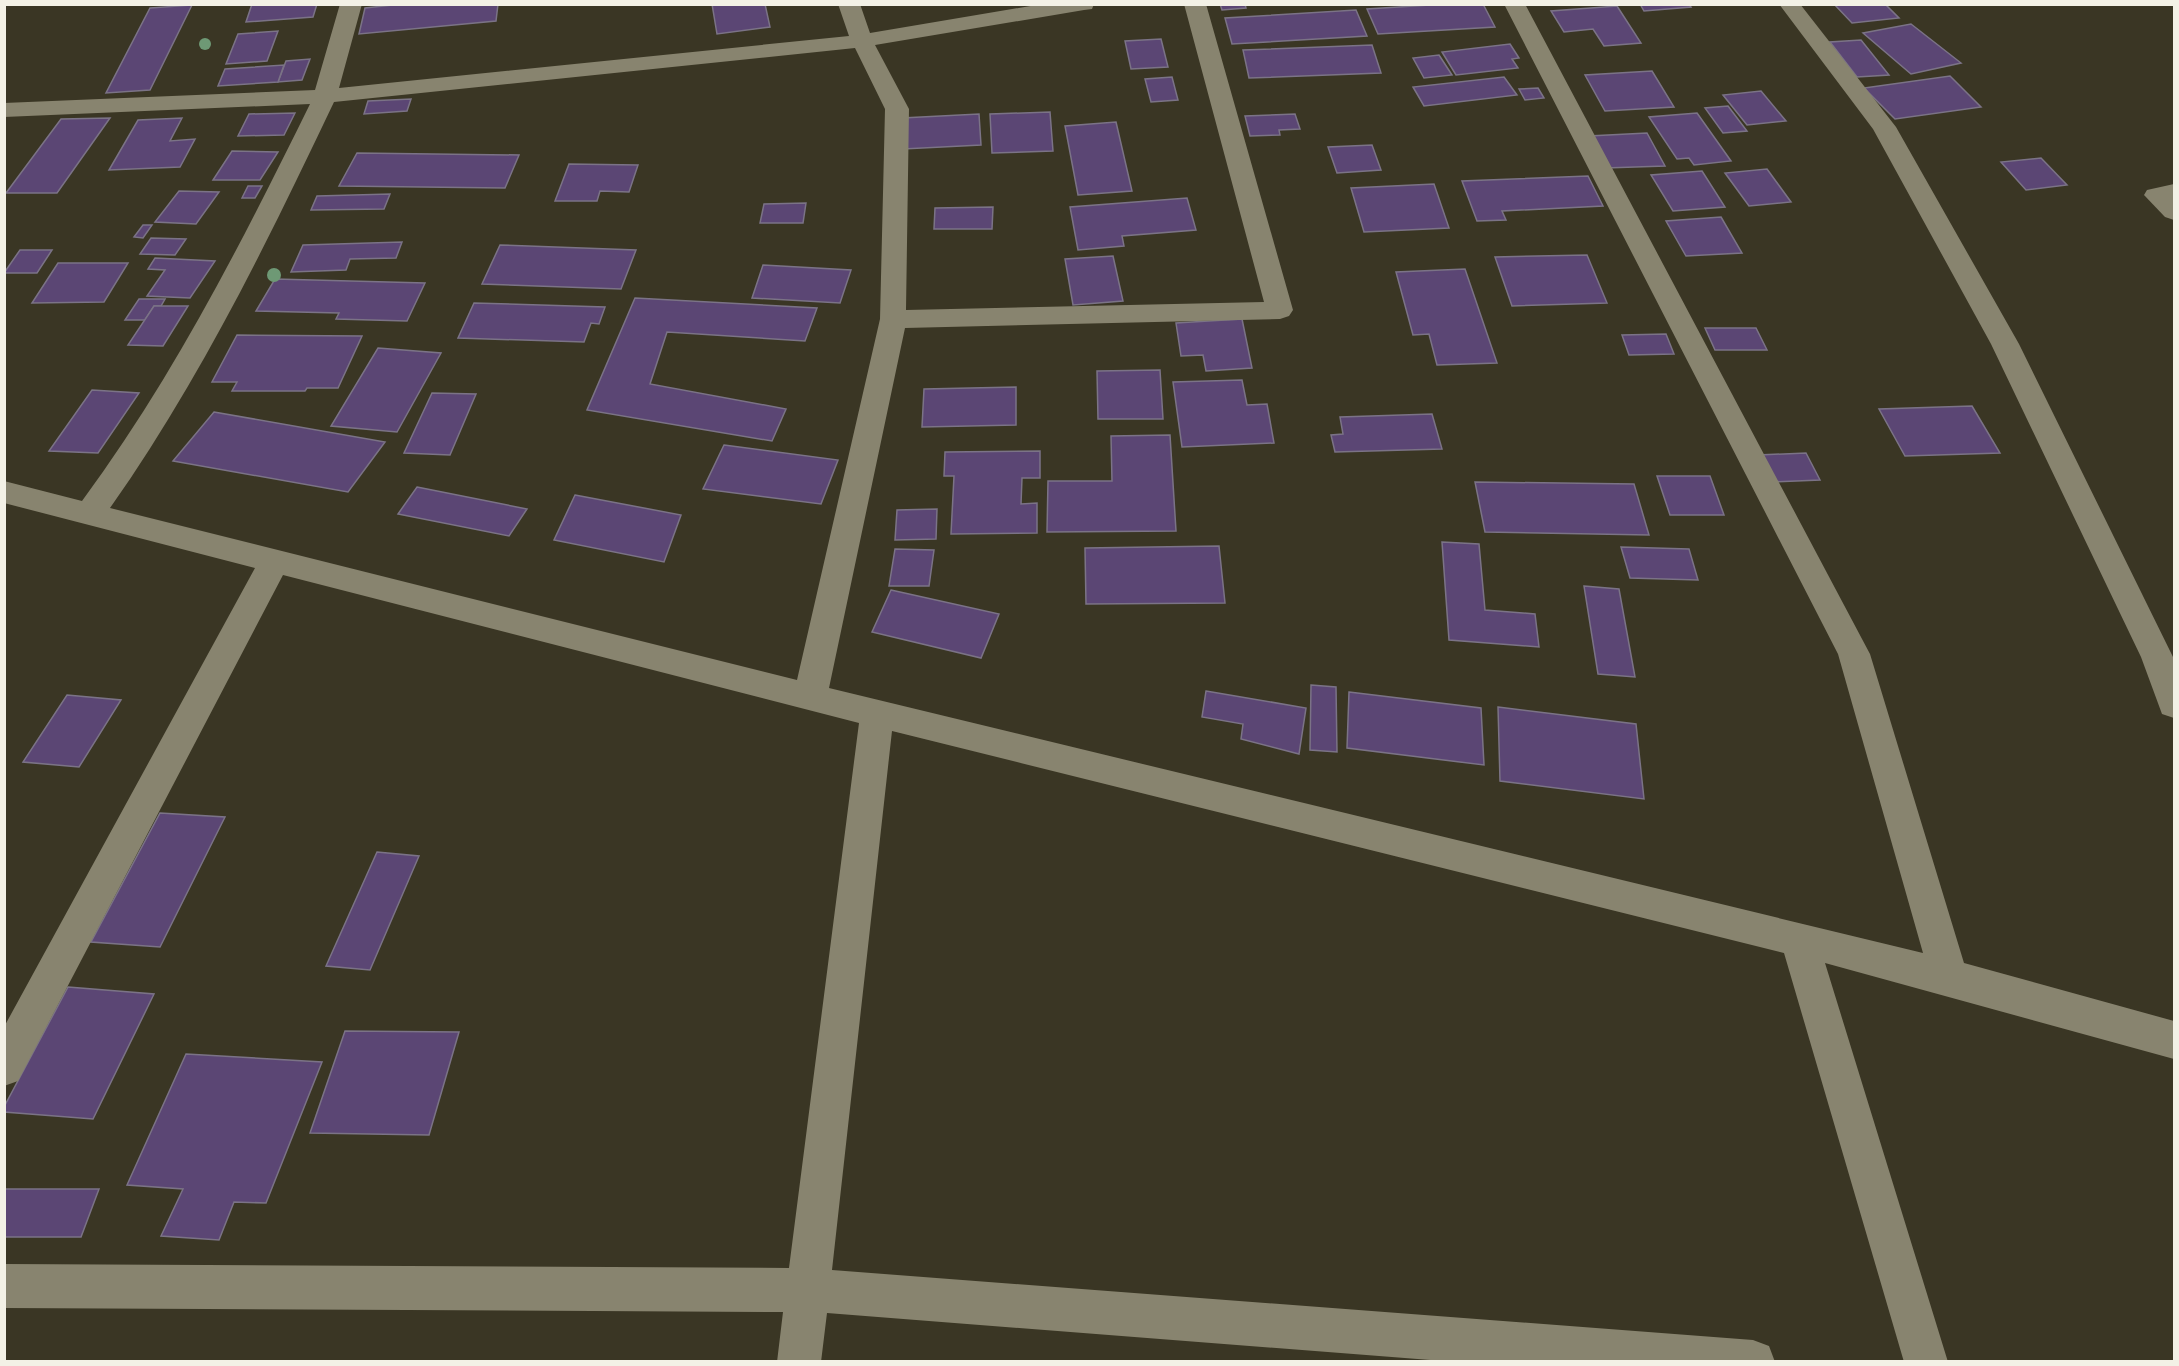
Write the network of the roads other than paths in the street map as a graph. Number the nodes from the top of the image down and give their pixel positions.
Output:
1 (351, 4) edge
2 (849, 4) edge
3 (1084, 4) edge
4 (1195, 4) edge
5 (1514, 4) edge
6 (1789, 4) edge
7 (862, 41) junction
8 (325, 96) junction
9 (4, 110) edge
10 (2175, 191) edge
11 (2175, 212) edge
12 (893, 320) junction
13 (4, 492) edge
14 (90, 512) junction
15 (275, 560) junction
16 (810, 697) junction
17 (2175, 704) edge
18 (877, 712) junction
19 (1799, 939) junction
20 (1949, 977) junction
21 (2175, 1040) edge
22 (4, 1067) edge
23 (4, 1286) edge
24 (808, 1290) junction
25 (799, 1362) edge
26 (1753, 1362) edge
27 (1926, 1362) edge

1 - 8 street
2 - 7 street
3 - 7 street
4 - 12 street
5 - 20 street
6 - 17 street
7 - 8 street
7 - 12 street
8 - 9 street
8 - 14 street
10 - 11 street
12 - 16 street
13 - 14 street
14 - 15 street
15 - 16 street
15 - 22 street
16 - 18 street
18 - 19 street
18 - 24 street
19 - 20 street
19 - 27 street
20 - 21 street
23 - 24 street
24 - 25 street
24 - 26 street

